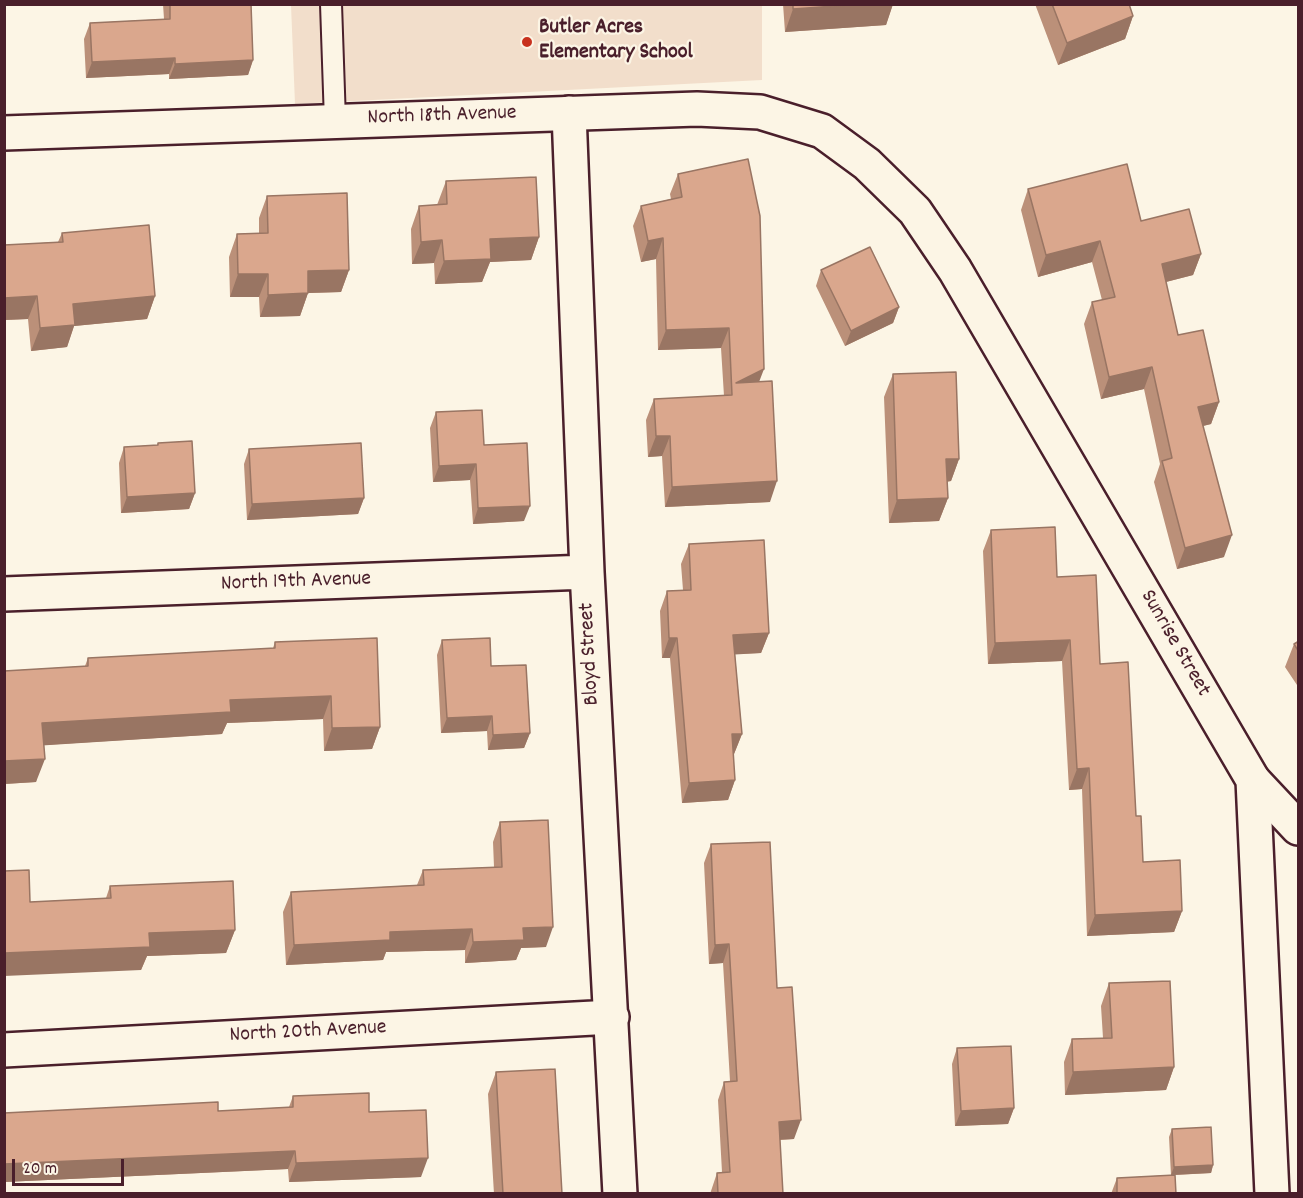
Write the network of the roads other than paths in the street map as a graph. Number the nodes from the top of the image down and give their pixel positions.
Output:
1 (331, 4) edge
2 (569, 113) junction
3 (335, 121) junction
4 (4, 133) edge
5 (867, 164) joint
6 (587, 572) junction
7 (4, 594) edge
8 (1253, 780) junction
9 (1299, 828) edge
10 (612, 1017) junction
11 (4, 1050) edge
12 (620, 1194) edge
13 (1272, 1194) edge

1 - 3 lane
2 - 3 street, North 18th Avenue
2 - 5 street, North 18th Avenue
2 - 6 street, Bloyd Street
3 - 4 street, North 18th Avenue
5 - 8 street, Sunrise Street
6 - 7 street, North 19th Avenue
6 - 10 street, Bloyd Street
8 - 9 street
8 - 13 street, Sunrise Street
10 - 11 street, North 20th Avenue
10 - 12 street, Bloyd Street

